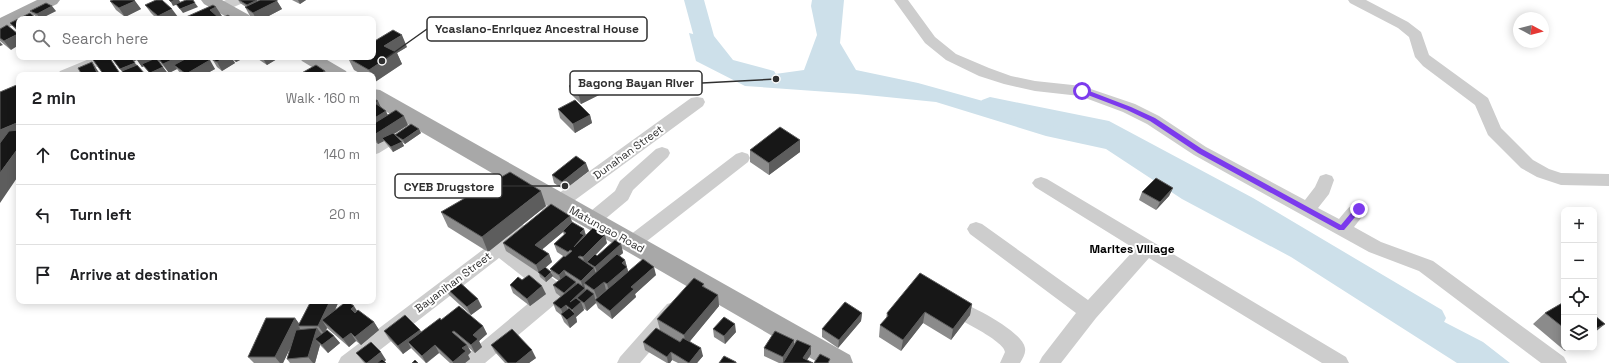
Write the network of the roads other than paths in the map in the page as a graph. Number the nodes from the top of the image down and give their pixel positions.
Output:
1 (51, 0) edge
2 (901, 0) edge
3 (1355, 0) edge
4 (223, 2) edge
5 (18, 16) edge
6 (199, 16) edge
7 (239, 16) edge
8 (16, 17) edge
9 (0, 25) edge
10 (100, 60) edge
11 (313, 60) edge
12 (72, 72) edge
13 (334, 72) edge
14 (376, 97) edge
15 (697, 102) dead end
16 (418, 122) junction
17 (376, 147) edge
18 (662, 153) dead end
19 (742, 158) dead end
20 (1326, 180) dead end
21 (1609, 180) edge
22 (1041, 183) dead end
23 (560, 202) junction
24 (1359, 209) dead end
25 (1307, 210) junction
26 (592, 220) junction
27 (1342, 228) junction
28 (976, 229) dead end
29 (632, 243) junction
30 (1148, 246) junction
31 (499, 247) junction
32 (691, 291) junction
33 (941, 301) edge
34 (1089, 312) junction
35 (837, 362) edge
36 (348, 363) edge
37 (471, 363) edge
38 (627, 363) edge
39 (1010, 363) edge
40 (1049, 363) edge
41 (1339, 363) edge
42 (1557, 363) edge

1 - 5 main road
2 - 25 street
3 - 21 street
4 - 6 street
4 - 7 main road
8 - 9 main road
10 - 12 street
11 - 13 main road
14 - 16 main road, Matungao Road
15 - 23 street, Dunahan Street
16 - 17 street
16 - 23 main road, Matungao Road
18 - 26 street
19 - 29 street
20 - 25 street
22 - 30 street
23 - 26 main road, Matungao Road
23 - 31 street, Bayanihan Street
24 - 27 street
25 - 27 street
26 - 29 main road, Matungao Road
27 - 42 street
28 - 34 street
29 - 32 main road, Matungao Road
30 - 34 street
30 - 41 street
31 - 36 street, Bayanihan Street
31 - 37 street
32 - 35 main road, Matungao Road
32 - 38 street
33 - 39 street
34 - 40 street

